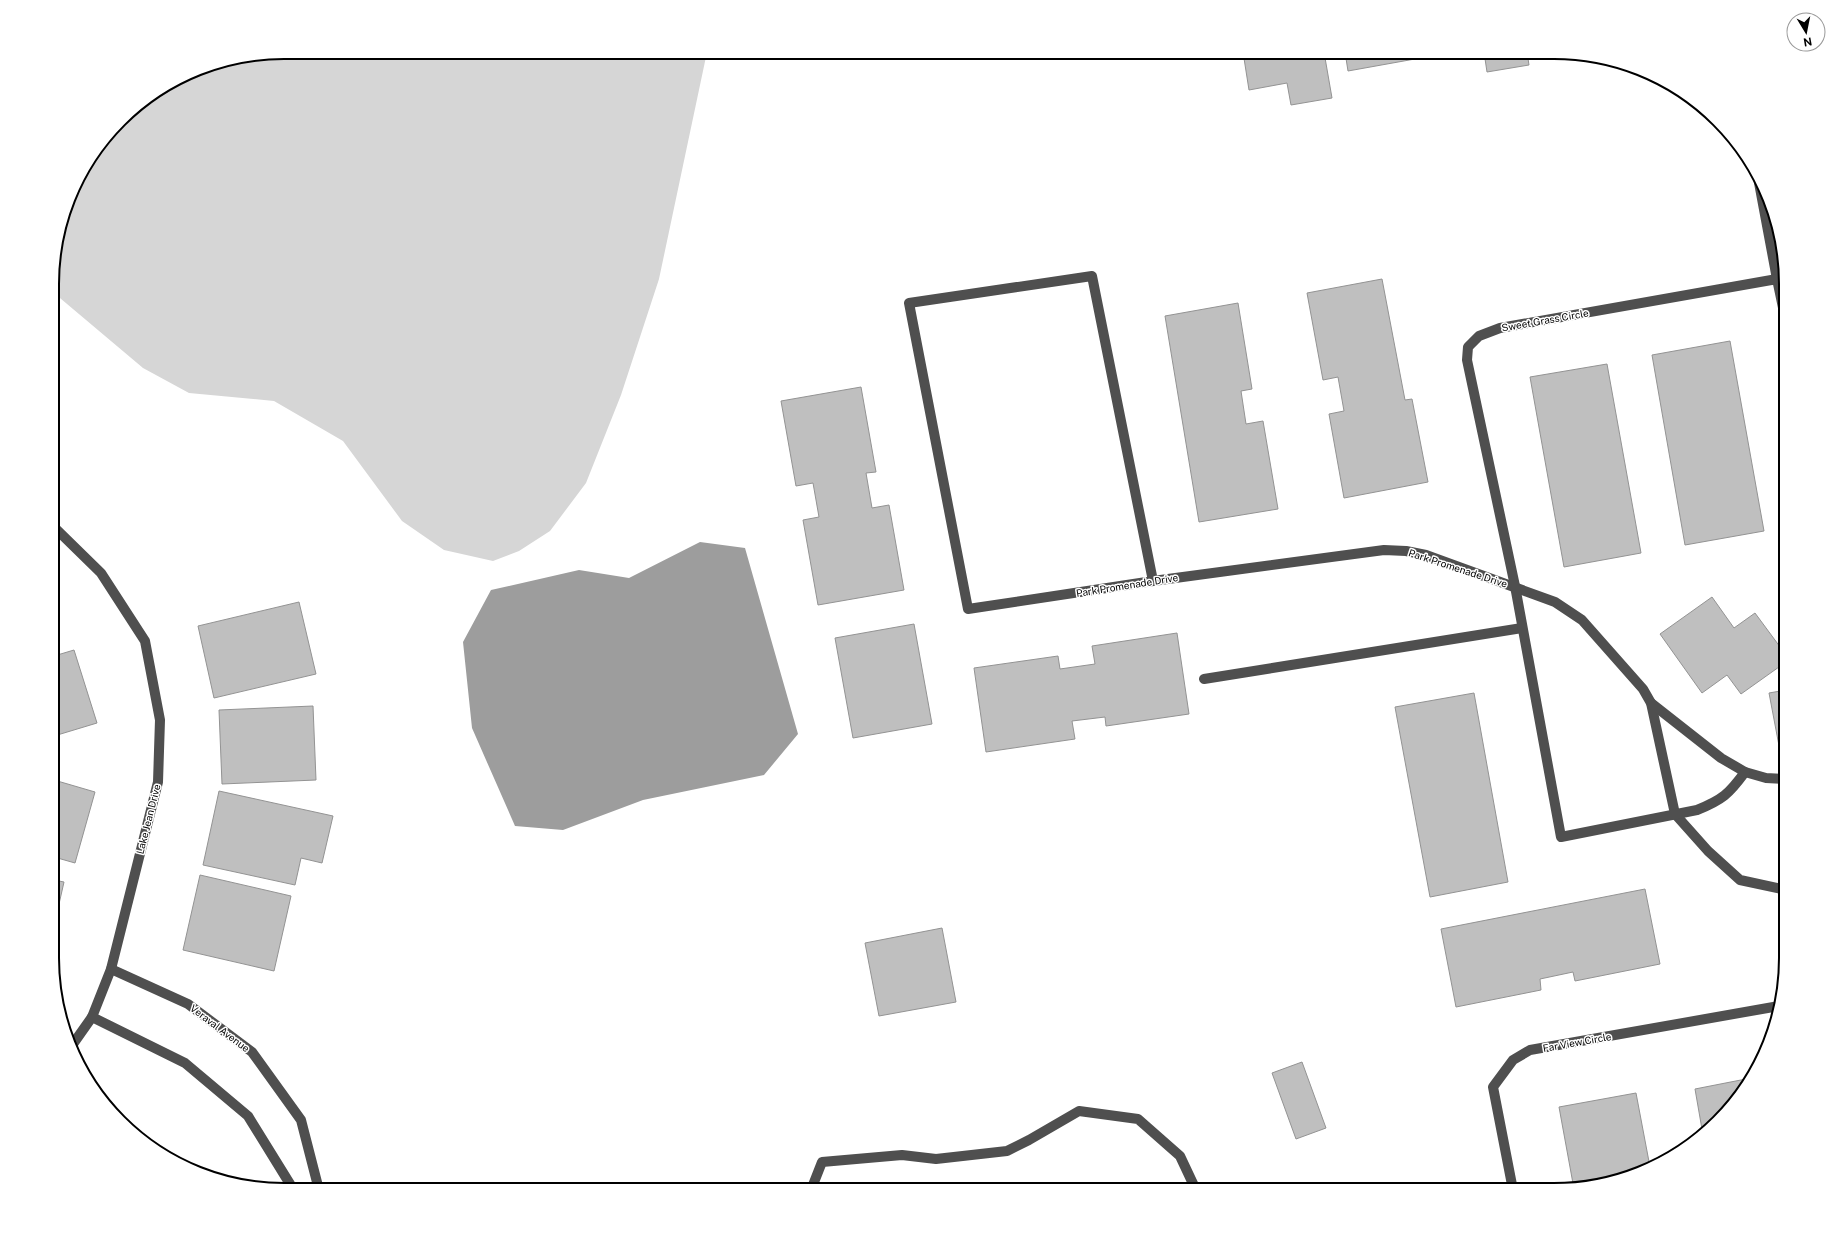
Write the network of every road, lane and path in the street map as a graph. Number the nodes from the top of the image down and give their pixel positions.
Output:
1 (1770, 224) edge
2 (1777, 279) junction
3 (1779, 289) edge
4 (59, 532) edge
5 (1153, 581) junction
6 (1515, 586) junction
7 (1522, 628) junction
8 (1204, 679) dead end
9 (1651, 703) junction
10 (1745, 772) junction
11 (1779, 778) edge
12 (1675, 814) junction
13 (1779, 888) edge
14 (111, 969) junction
15 (1774, 1007) edge
16 (92, 1017) junction
17 (75, 1041) edge
18 (289, 1183) edge
19 (317, 1183) edge
20 (813, 1183) edge
21 (1193, 1183) edge
22 (1512, 1183) edge

1 - 2 street
2 - 3 street
2 - 6 street, Sweet Grass Circle
4 - 14 street, Lake Jean Drive
5 - 5 street, Park Promenade Drive
5 - 6 street, Park Promenade Drive
6 - 7 street, Sweet Grass Circle
6 - 9 street, Park Promenade Drive
7 - 8 street
7 - 12 street, Sweet Grass Circle
9 - 10 street
9 - 12 street, Park Promenade Drive
10 - 11 street
10 - 12 street
12 - 13 street, Park Promenade Drive
14 - 16 street, Lake Jean Drive
14 - 19 street, Veraval Avenue
15 - 22 street, Far View Circle
16 - 17 street, Lake Jean Drive
16 - 18 street
20 - 21 street

